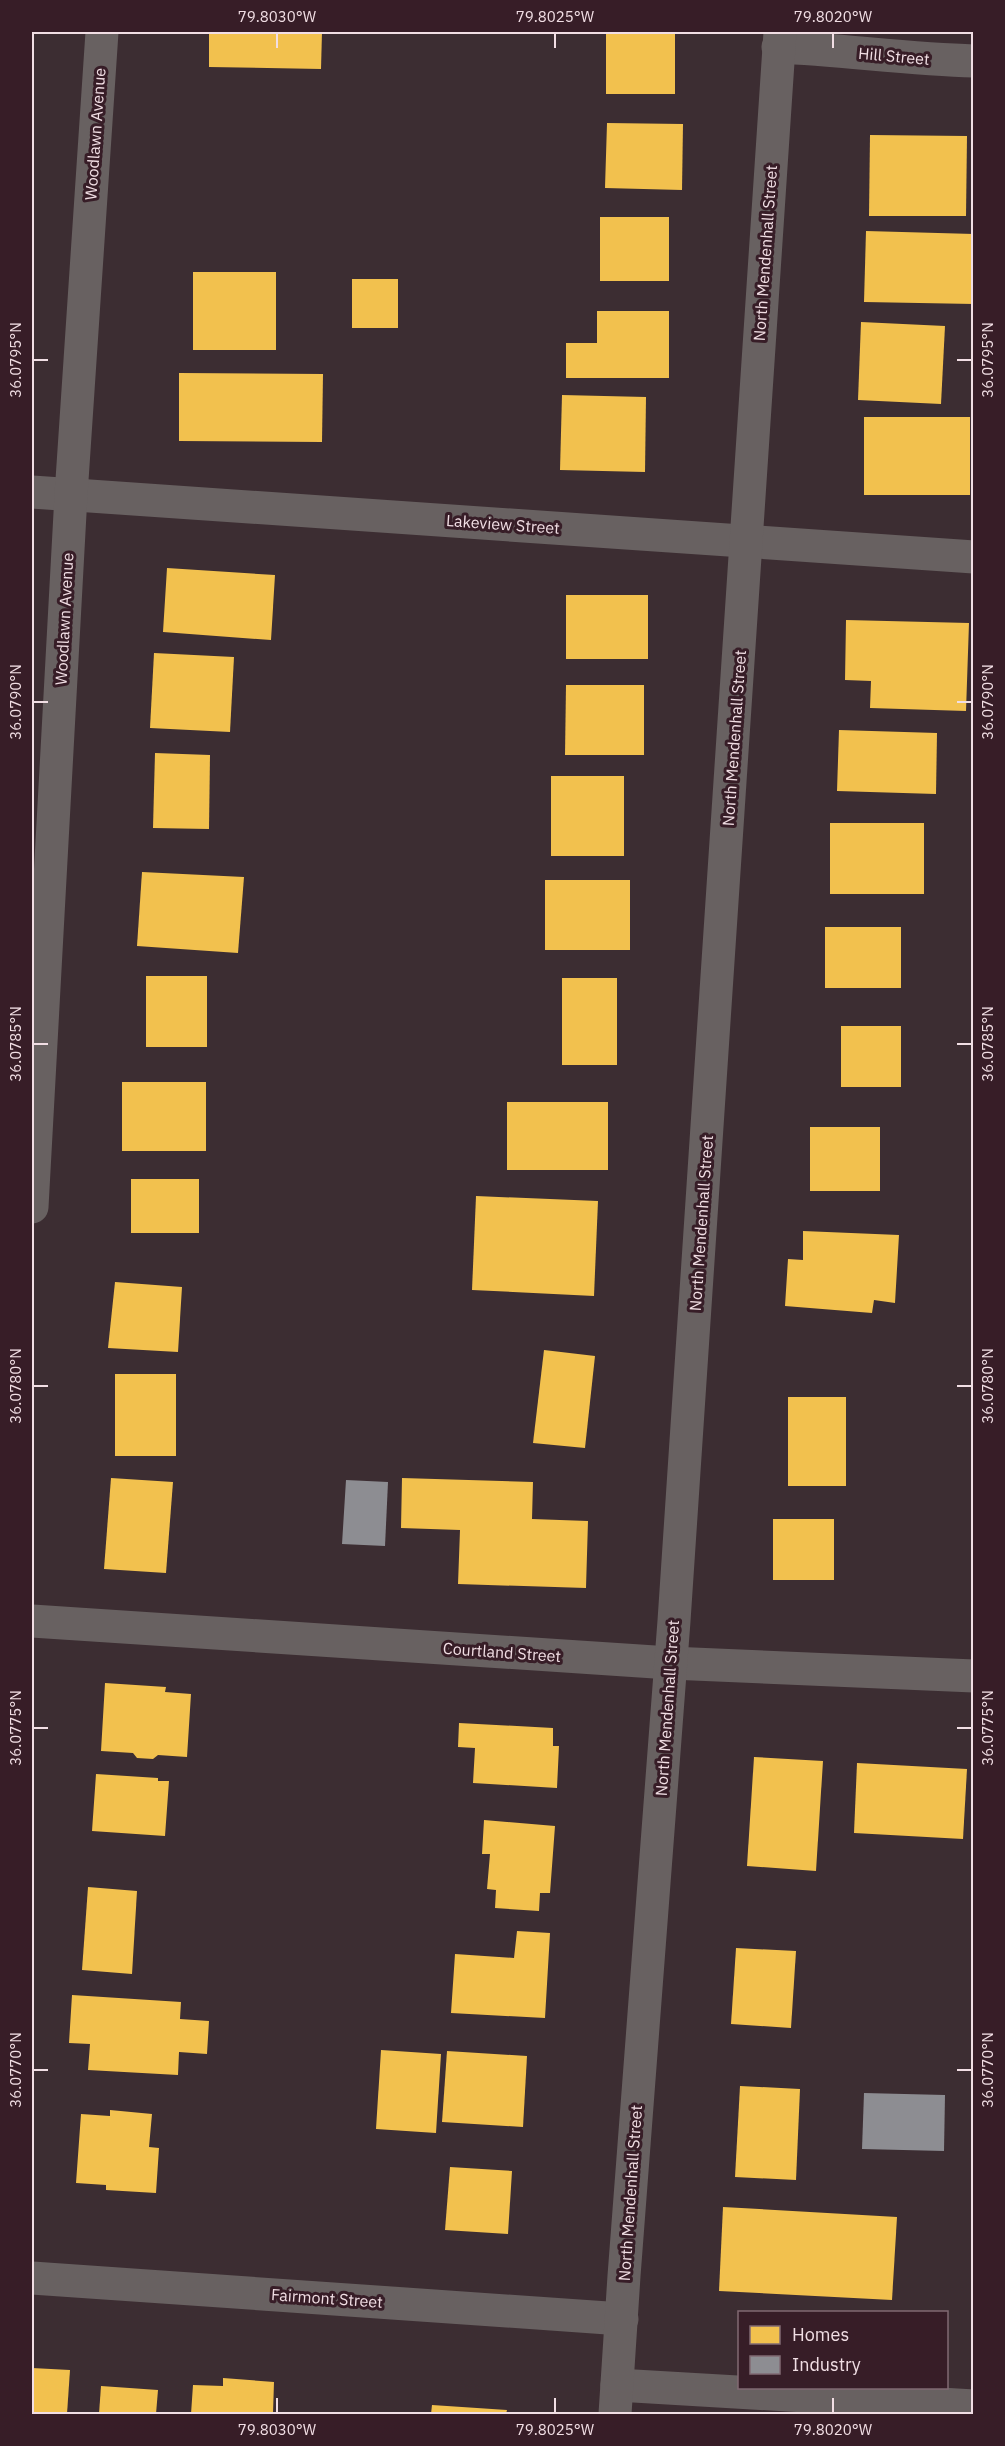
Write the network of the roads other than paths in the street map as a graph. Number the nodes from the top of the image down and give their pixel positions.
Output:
1 (102, 32) edge
2 (779, 39) edge
3 (974, 61) edge
4 (32, 492) edge
5 (71, 495) junction
6 (747, 540) junction
7 (974, 557) edge
8 (32, 1207) edge
9 (32, 1621) edge
10 (670, 1663) junction
11 (974, 1676) edge
12 (32, 2278) edge
13 (622, 2319) junction
14 (616, 2400) edge
15 (974, 2406) edge

1 - 5 street, Woodlawn Avenue
2 - 3 street, Hill Street
2 - 6 street, North Mendenhall Street
4 - 5 street, Lakeview Street
5 - 6 street, Lakeview Street
5 - 8 street, Woodlawn Avenue
6 - 7 street, Lakeview Street
6 - 10 street, North Mendenhall Street
9 - 10 street, Courtland Street
10 - 11 street, Courtland Street
10 - 13 street, North Mendenhall Street
12 - 13 street, Fairmont Street
13 - 14 street, North Mendenhall Street
14 - 15 street

